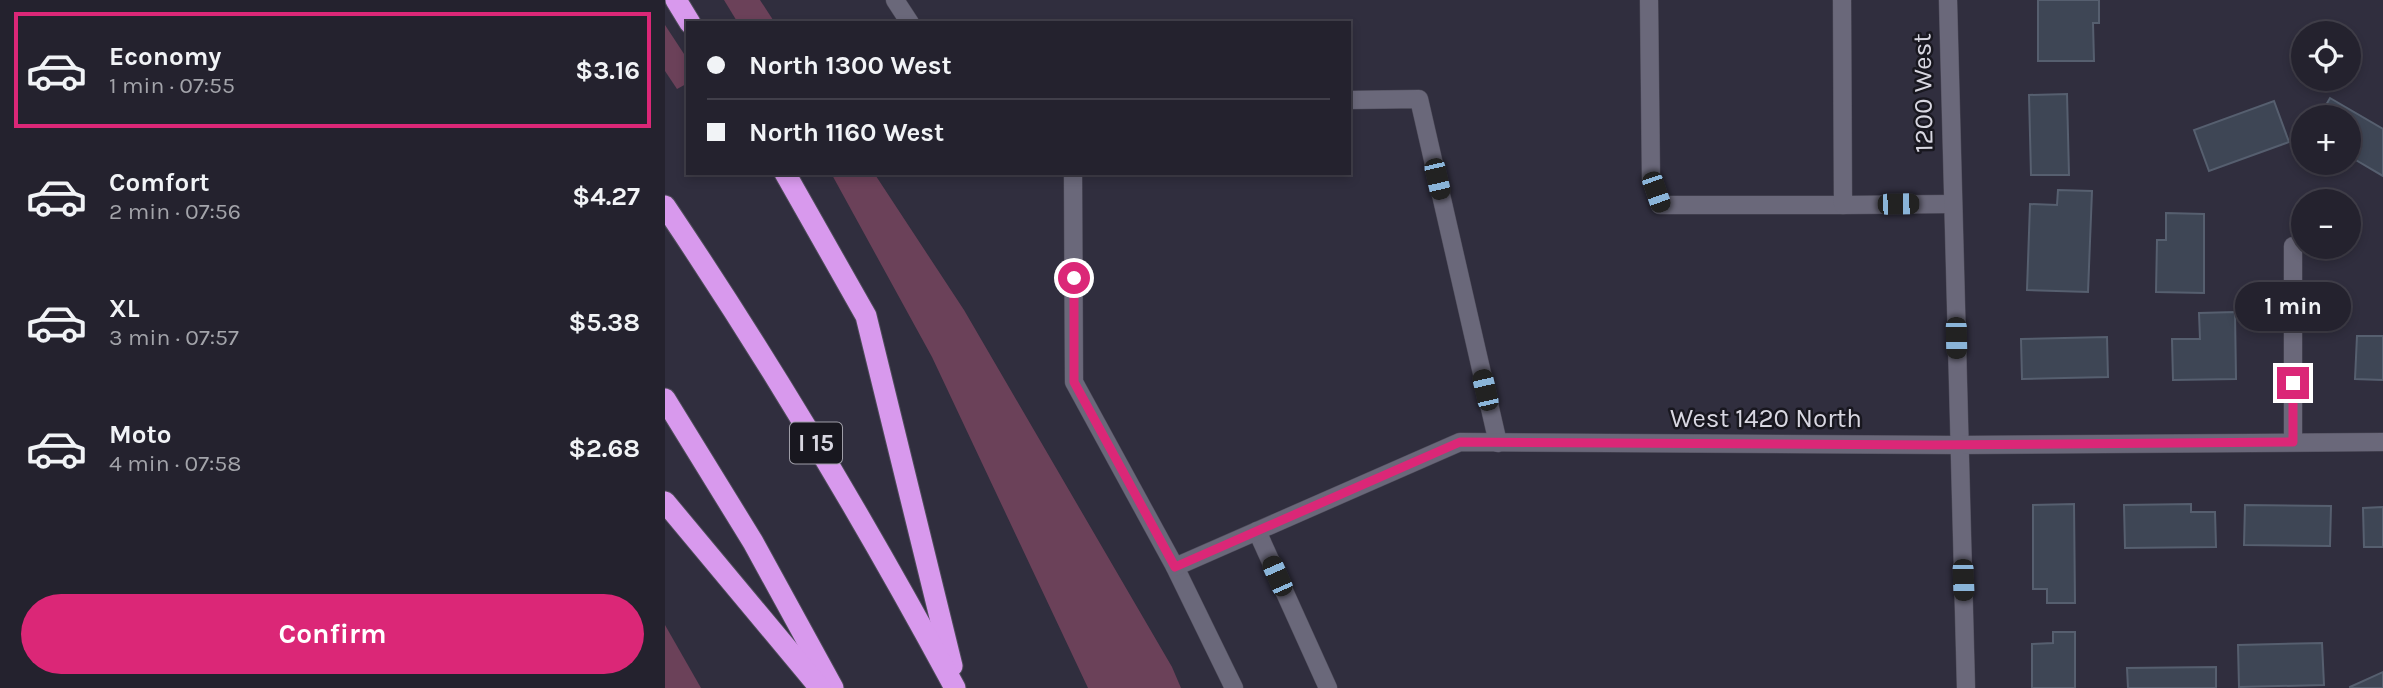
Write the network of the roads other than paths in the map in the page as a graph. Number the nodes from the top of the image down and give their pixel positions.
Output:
1 (676, 0) edge
2 (895, 0) edge
3 (1649, 0) edge
4 (1842, 0) edge
5 (1948, 0) edge
6 (690, 21) edge
7 (909, 21) edge
8 (1351, 100) edge
9 (786, 175) edge
10 (1073, 175) edge
11 (1952, 204) junction
12 (1843, 205) junction
13 (665, 206) edge
14 (2294, 259) edge
15 (665, 399) edge
16 (2293, 442) junction
17 (2383, 442) edge
18 (1497, 443) junction
19 (1958, 445) junction
20 (665, 502) edge
21 (1257, 531) junction
22 (1175, 567) junction
23 (820, 688) edge
24 (833, 688) edge
25 (956, 688) edge
26 (1234, 688) edge
27 (1328, 688) edge
28 (1966, 688) edge

1 - 6 highway
2 - 7 street
3 - 12 street
4 - 12 street
5 - 11 street, 1200 West
8 - 18 street
9 - 25 highway
10 - 22 street
11 - 12 street
11 - 19 street, 1200 West
13 - 25 highway, I 15
14 - 16 street
15 - 24 highway
16 - 17 street, West 1420 North
16 - 19 street, West 1420 North
18 - 19 street, West 1420 North
18 - 21 street, West 1420 North
19 - 28 street, 1200 West
20 - 23 highway
21 - 22 street, West 1420 North
21 - 27 street
22 - 26 street

